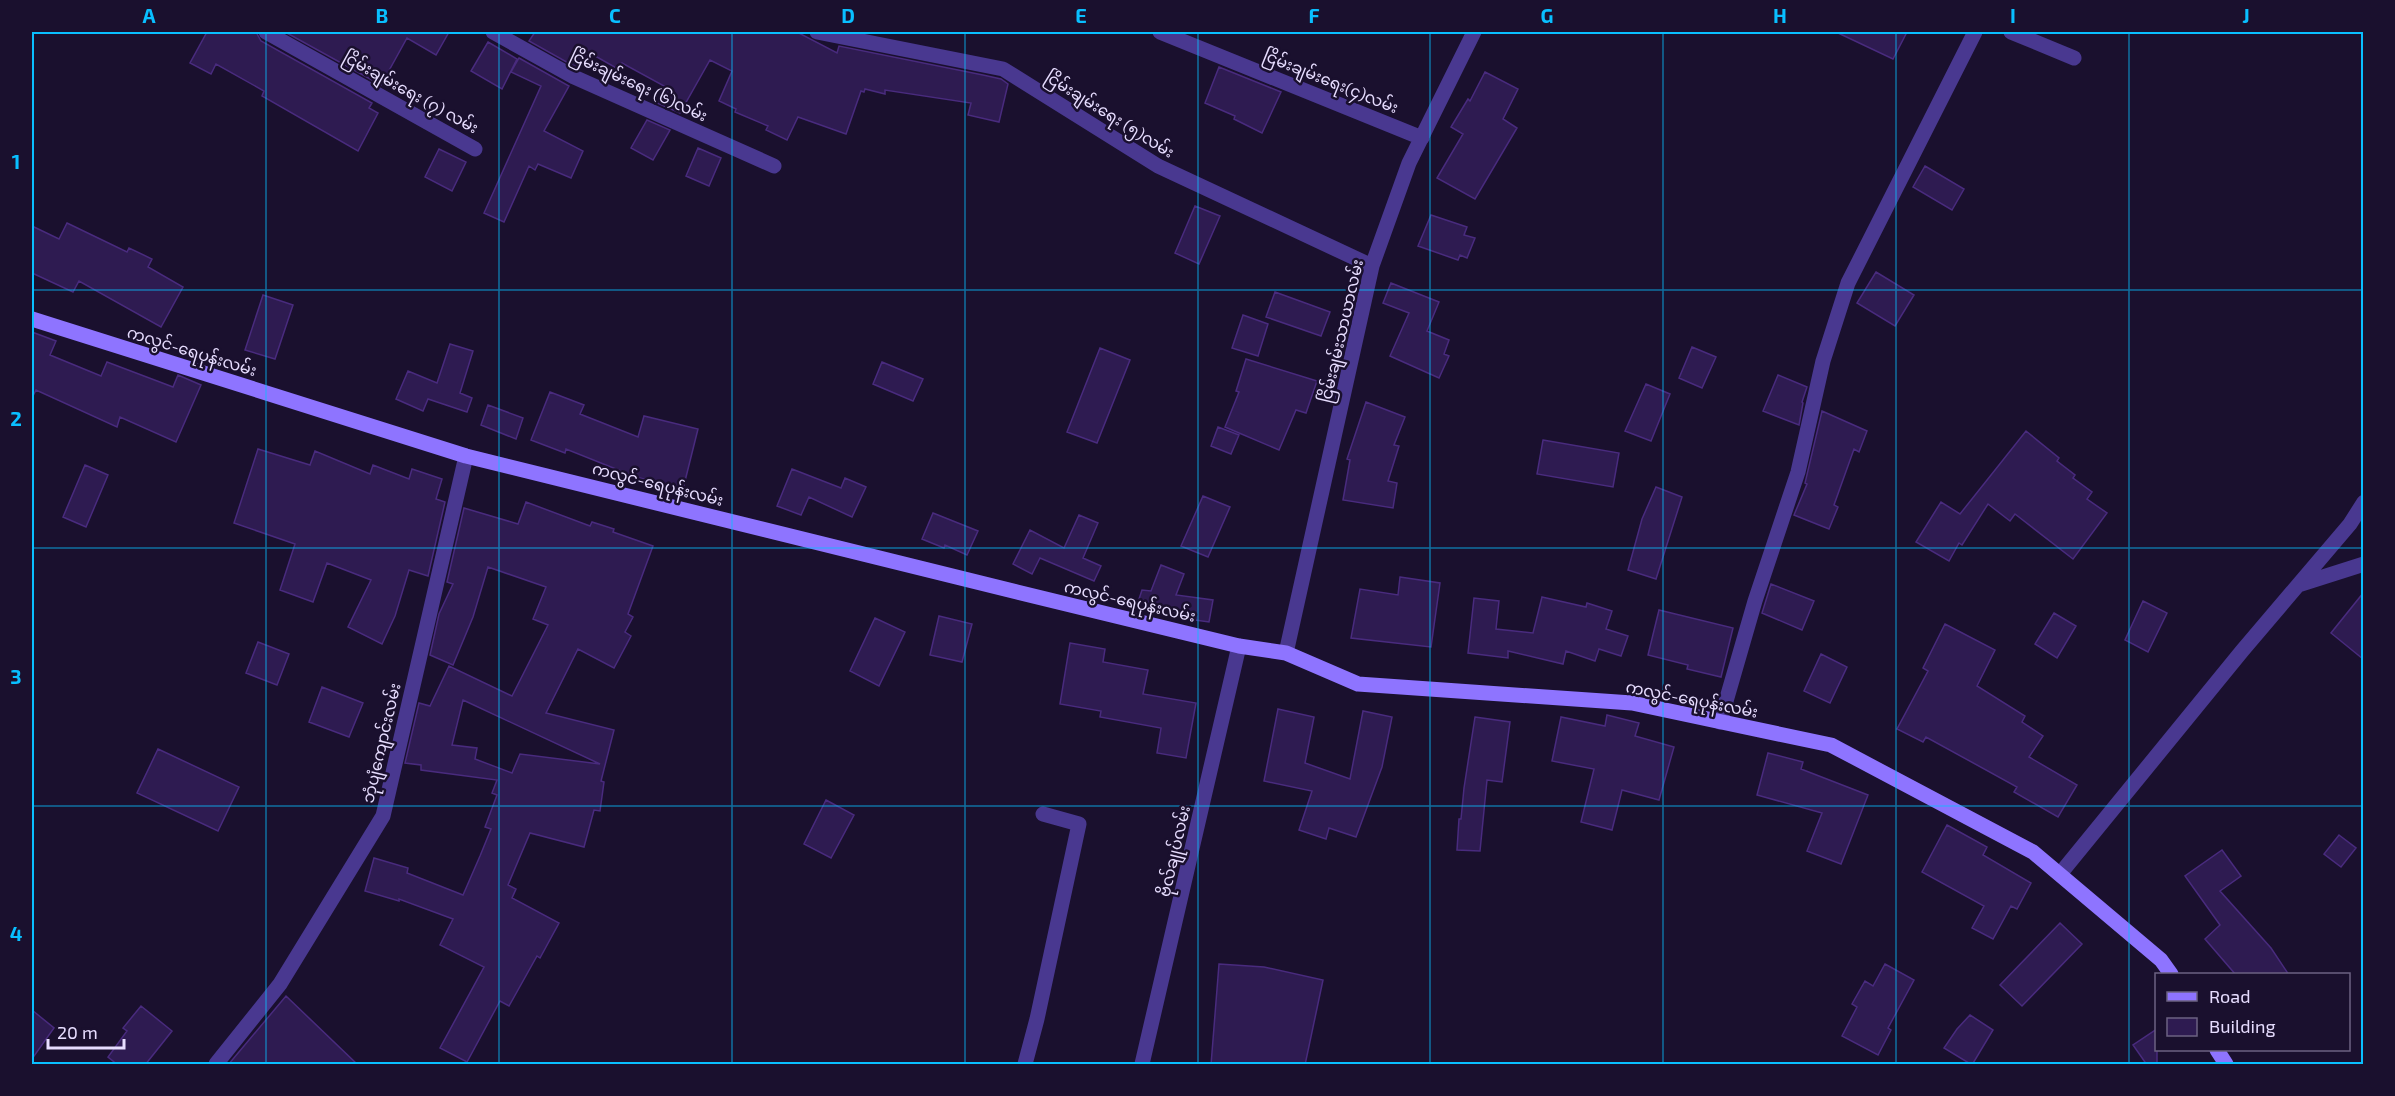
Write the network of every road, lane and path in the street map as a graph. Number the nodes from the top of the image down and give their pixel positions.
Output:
1 (266, 32) edge
2 (492, 32) edge
3 (817, 32) edge
4 (1160, 32) edge
5 (1474, 32) edge
6 (1976, 32) edge
7 (2011, 32) edge
8 (2074, 58) dead end
9 (1422, 138) junction
10 (475, 149) dead end
11 (774, 166) dead end
12 (1372, 266) junction
13 (32, 319) edge
14 (466, 456) junction
15 (2364, 502) edge
16 (2364, 564) edge
17 (2298, 585) junction
18 (1239, 646) junction
19 (1286, 653) junction
20 (1720, 722) junction
21 (1043, 814) dead end
22 (2060, 874) junction
23 (2170, 973) edge
24 (2218, 1051) edge
25 (216, 1065) edge
26 (1025, 1065) edge
27 (1142, 1065) edge
28 (2226, 1065) edge

1 - 10 street, ငြိမ်းချမ်းရေး (၇) လမ်း
2 - 11 street, ငြိမ်းချမ်းရေး (၆)လမ်း
3 - 12 street, ငြိမ်းချမ်းရေး (၅)လမ်း
4 - 9 street, ငြိမ်းချမ်းရေး(၄)လမ်း
5 - 9 street, ငြိမ်းချမ်းသာယာလမ်း
6 - 20 street
7 - 8 street
9 - 12 street, ငြိမ်းချမ်းသာယာလမ်း
12 - 19 street, ငြိမ်းချမ်းသာယာလမ်း
13 - 14 street, ကလွင်-ရေပုန်းလမ်း
14 - 18 street, ကလွင်-ရေပုန်းလမ်း
14 - 25 street, ဘုံပျံကျောင်းလမ်း
15 - 17 street
16 - 17 street
17 - 22 street
18 - 19 street, ကလွင်-ရေပုန်းလမ်း
18 - 27 street, ဗိုလ်ချုပ်လမ်း
19 - 20 street, ကလွင်-ရေပုန်းလမ်း
20 - 22 street, ကလွင်-ရေပုန်းလမ်း
21 - 26 street
22 - 23 street, ကလွင်-ရေပုန်းလမ်း
24 - 28 street

